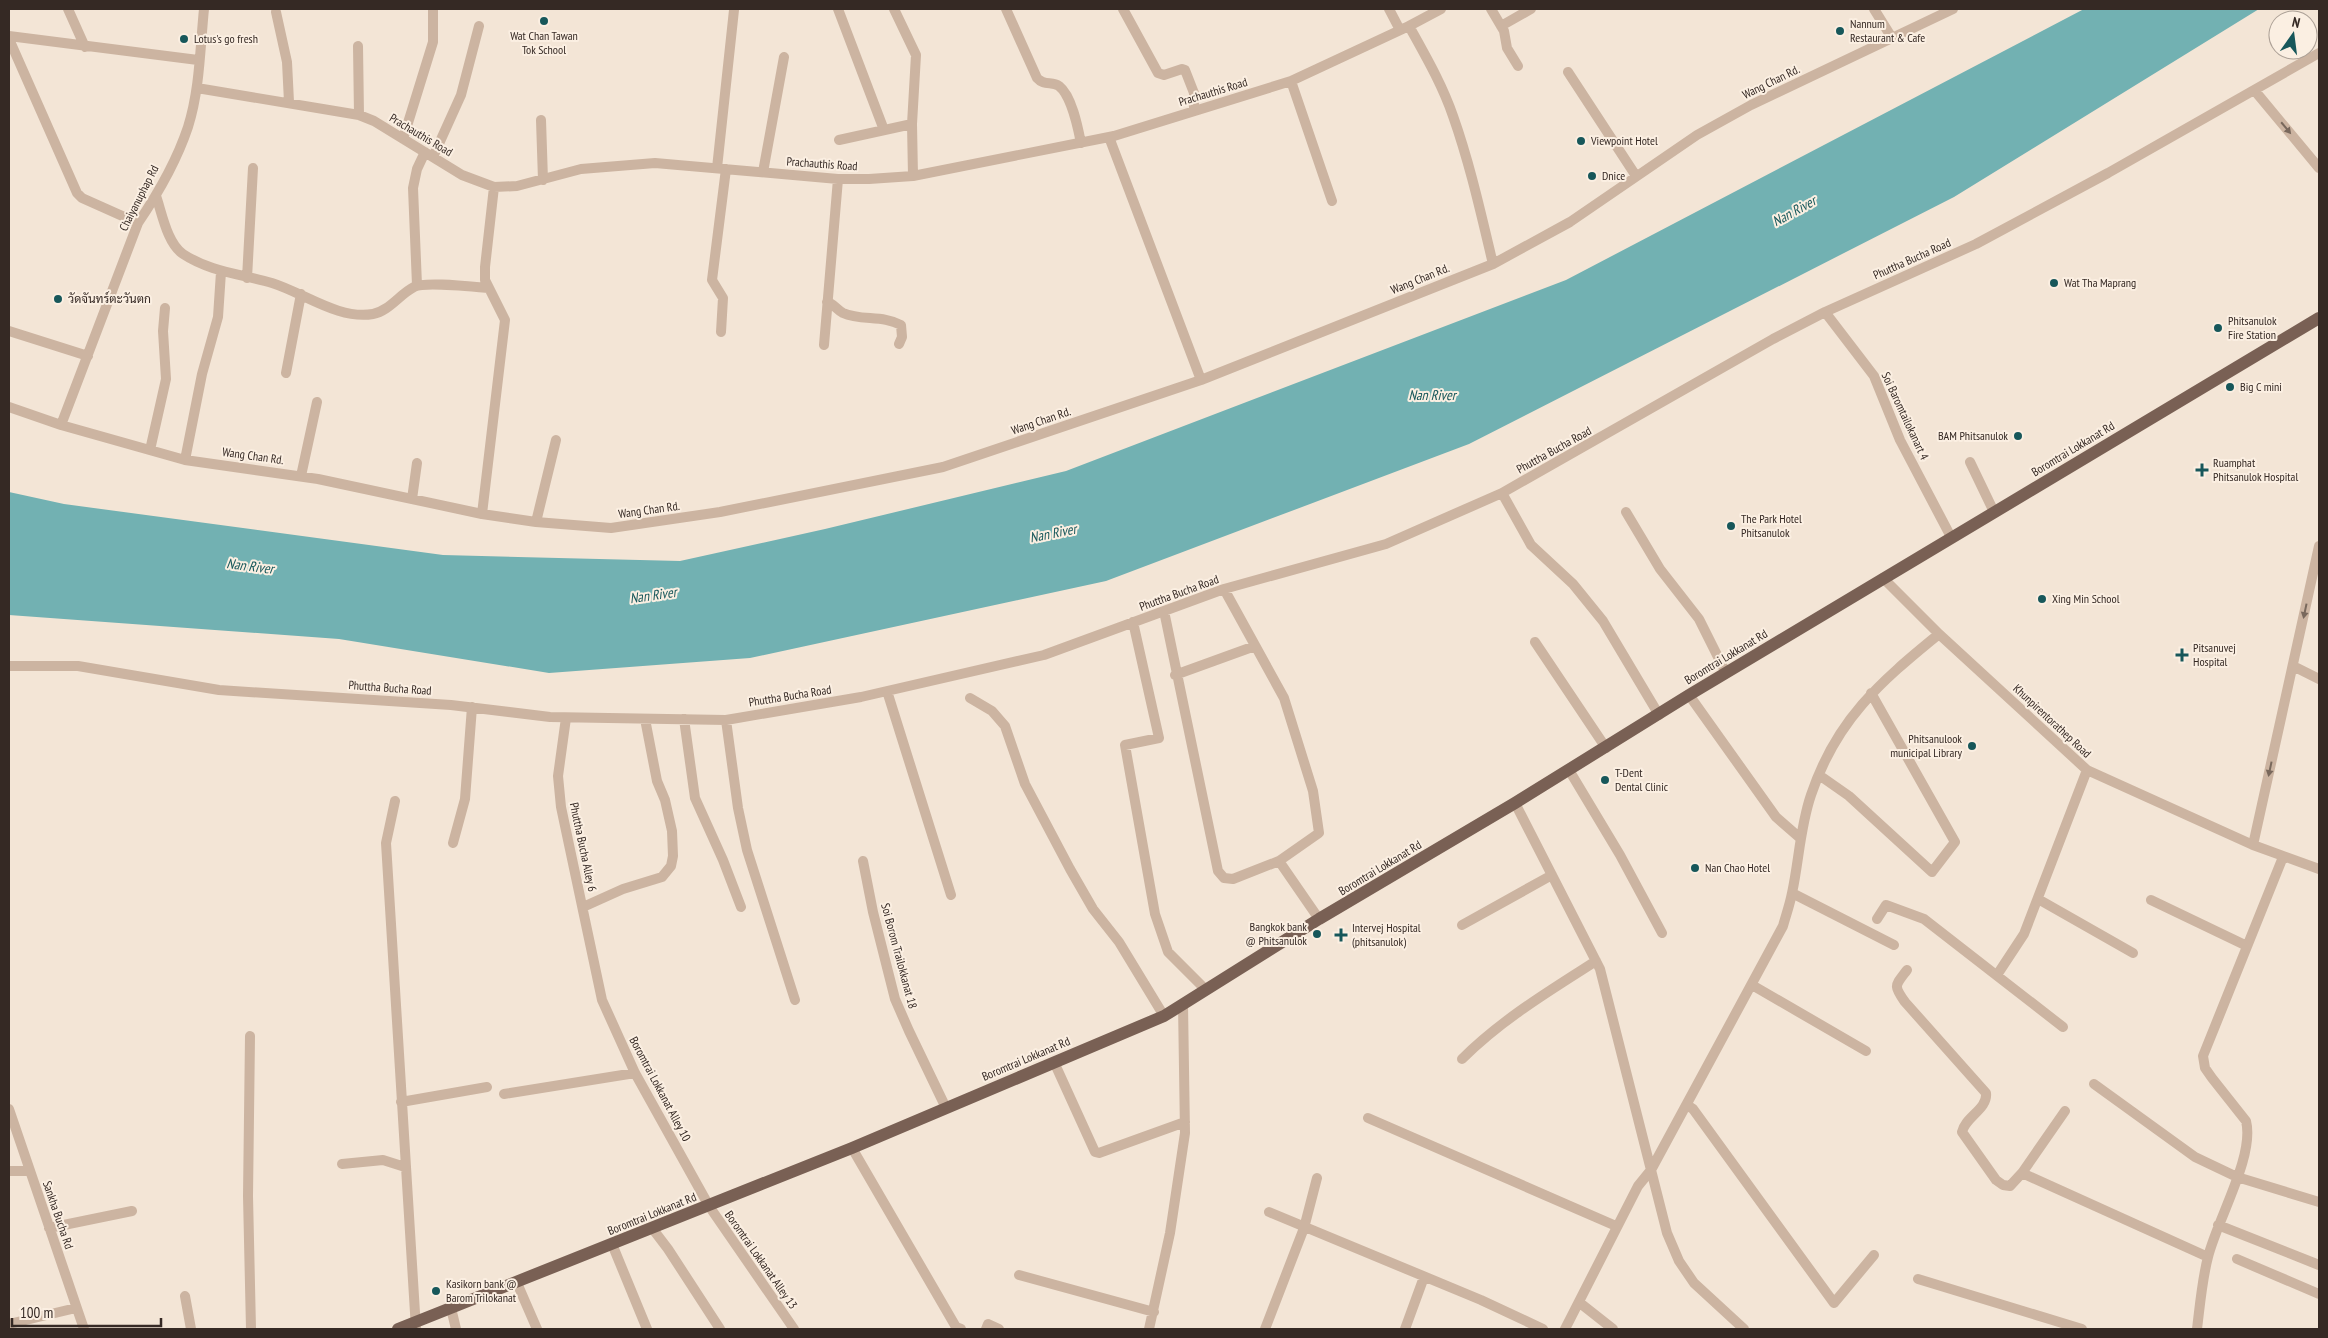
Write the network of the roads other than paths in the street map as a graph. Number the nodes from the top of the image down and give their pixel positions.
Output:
1 (68, 9) edge
2 (204, 9) edge
3 (433, 9) edge
4 (838, 9) edge
5 (894, 9) edge
6 (1006, 9) edge
7 (1123, 9) edge
8 (1389, 9) edge
9 (1441, 9) edge
10 (1491, 9) edge
11 (1531, 9) edge
12 (1874, 9) edge
13 (1953, 9) edge
14 (734, 10) edge
15 (276, 12) dead end
16 (479, 26) dead end
17 (1501, 26) junction
18 (1405, 28) junction
19 (9, 38) edge
20 (1892, 38) junction
21 (85, 46) junction
22 (358, 46) dead end
23 (2319, 54) edge
24 (784, 57) dead end
25 (198, 60) junction
26 (1518, 66) dead end
27 (1568, 72) dead end
28 (1291, 80) junction
29 (197, 88) junction
30 (2255, 91) junction
31 (289, 102) junction
32 (1194, 111) junction
33 (358, 115) junction
34 (541, 120) dead end
35 (912, 124) junction
36 (884, 130) junction
37 (1109, 137) junction
38 (403, 139) junction
39 (839, 140) dead end
40 (1081, 143) junction
41 (429, 155) junction
42 (253, 168) dead end
43 (722, 168) junction
44 (2319, 168) edge
45 (763, 172) junction
46 (913, 176) junction
47 (1636, 176) junction
48 (838, 179) junction
49 (543, 180) junction
50 (494, 187) junction
51 (156, 196) junction
52 (1332, 201) dead end
53 (138, 223) junction
54 (1493, 264) junction
55 (221, 272) junction
56 (247, 278) junction
57 (417, 285) junction
58 (489, 288) junction
59 (301, 294) junction
60 (827, 302) junction
61 (165, 308) dead end
62 (1825, 312) junction
63 (2319, 318) edge
64 (9, 331) edge
65 (721, 332) dead end
66 (899, 344) dead end
67 (824, 345) dead end
68 (88, 356) junction
69 (286, 373) dead end
70 (1201, 380) junction
71 (317, 402) dead end
72 (9, 407) edge
73 (61, 425) junction
74 (556, 440) dead end
75 (150, 450) junction
76 (185, 460) junction
77 (1970, 462) dead end
78 (417, 463) dead end
79 (301, 476) junction
80 (1502, 493) junction
81 (412, 499) junction
82 (1626, 512) dead end
83 (1994, 512) junction
84 (482, 514) junction
85 (536, 522) junction
86 (1952, 537) junction
87 (2319, 546) edge
88 (1883, 578) junction
89 (1224, 589) junction
90 (1164, 611) junction
91 (1133, 622) junction
92 (1940, 634) junction
93 (1535, 642) dead end
94 (1255, 646) junction
95 (9, 666) edge
96 (2293, 666) junction
97 (1726, 673) junction
98 (1175, 675) junction
99 (2319, 679) edge
100 (887, 691) junction
101 (1871, 693) junction
102 (1690, 694) junction
103 (970, 698) dead end
104 (472, 707) junction
105 (1659, 715) junction
106 (566, 718) junction
107 (645, 719) junction
108 (684, 719) junction
109 (726, 720) junction
110 (1606, 748) junction
111 (1569, 770) junction
112 (2088, 770) junction
113 (1819, 775) junction
114 (395, 801) dead end
115 (1515, 803) junction
116 (1800, 838) junction
117 (453, 843) dead end
118 (2253, 845) junction
119 (2283, 856) junction
120 (1279, 860) junction
121 (863, 861) dead end
122 (2319, 869) edge
123 (1552, 875) junction
124 (1792, 893) junction
125 (951, 895) dead end
126 (2038, 899) junction
127 (2151, 900) dead end
128 (583, 907) junction
129 (741, 907) dead end
130 (1319, 919) junction
131 (1877, 919) dead end
132 (1462, 926) dead end
133 (1662, 933) dead end
134 (1894, 945) dead end
135 (2247, 946) junction
136 (2133, 953) dead end
137 (1596, 961) junction
138 (1907, 970) dead end
139 (1997, 975) junction
140 (599, 980) joint
141 (1752, 985) junction
142 (1206, 990) junction
143 (795, 1000) dead end
144 (1183, 1004) junction
145 (1164, 1016) junction
146 (2063, 1027) dead end
147 (250, 1036) dead end
148 (1866, 1051) dead end
149 (1462, 1059) dead end
150 (1054, 1062) junction
151 (635, 1073) junction
152 (2094, 1084) dead end
153 (487, 1087) dead end
154 (504, 1094) dead end
155 (401, 1102) junction
156 (1687, 1105) junction
157 (946, 1108) junction
158 (9, 1109) edge
159 (2065, 1111) dead end
160 (1368, 1118) dead end
161 (1185, 1122) junction
162 (852, 1148) junction
163 (342, 1164) dead end
164 (405, 1167) junction
165 (1651, 1170) junction
166 (9, 1171) edge
167 (30, 1171) junction
168 (2022, 1173) junction
169 (2237, 1177) junction
170 (1317, 1178) dead end
171 (2319, 1202) edge
172 (708, 1206) junction
173 (132, 1211) dead end
174 (1269, 1212) dead end
175 (2218, 1225) junction
176 (1616, 1226) junction
177 (49, 1228) junction
178 (652, 1228) junction
179 (1304, 1228) junction
180 (612, 1244) junction
181 (1874, 1255) dead end
182 (2208, 1257) junction
183 (2237, 1259) dead end
184 (2319, 1265) edge
185 (1018, 1275) dead end
186 (1424, 1277) junction
187 (1918, 1279) dead end
188 (517, 1283) junction
189 (2319, 1294) edge
190 (185, 1296) dead end
191 (1580, 1303) junction
192 (76, 1308) junction
193 (451, 1308) junction
194 (1154, 1312) junction
195 (9, 1324) edge
196 (416, 1326) edge
197 (84, 1329) edge
198 (191, 1329) edge
199 (251, 1329) edge
200 (398, 1329) edge
201 (456, 1329) edge
202 (537, 1329) edge
203 (647, 1329) edge
204 (720, 1329) edge
205 (794, 1329) edge
206 (961, 1329) edge
207 (986, 1329) edge
208 (999, 1329) edge
209 (1149, 1329) edge
210 (1265, 1329) edge
211 (1405, 1329) edge
212 (1544, 1329) edge
213 (1565, 1329) edge
214 (1613, 1329) edge
215 (1744, 1329) edge
216 (2082, 1329) edge
217 (2197, 1329) edge

1 - 21 street
2 - 25 street, Chaiyanuphap Rd
3 - 38 street
4 - 36 street
5 - 35 street
6 - 40 street
7 - 32 street
8 - 18 street
9 - 18 street, Prachauthis Road
10 - 17 street
11 - 17 street
12 - 20 street
13 - 20 street, Wang Chan Rd.
14 - 43 street
15 - 31 street
16 - 41 street
17 - 26 street
18 - 28 street, Prachauthis Road
18 - 54 street
19 - 21 street
19 - 53 street
20 - 47 street, Wang Chan Rd.
21 - 25 street
22 - 33 street
23 - 30 street, Phuttha Bucha Road
24 - 45 street
25 - 29 street, Chaiyanuphap Rd
27 - 47 street
28 - 32 street, Prachauthis Road
28 - 52 street
29 - 31 street, Prachauthis Road
29 - 51 street, Chaiyanuphap Rd
30 -> 44 street
30 - 62 street, Phuttha Bucha Road
31 - 33 street, Prachauthis Road
32 - 37 street, Prachauthis Road
33 - 38 street, Prachauthis Road
34 - 49 street
35 - 36 street
35 - 46 street
36 - 39 street
37 - 40 street, Prachauthis Road
37 - 70 street
38 - 41 street, Prachauthis Road
40 - 46 street, Prachauthis Road
41 - 50 street, Prachauthis Road
41 - 57 street
42 - 56 street
43 - 45 street, Prachauthis Road
43 - 49 street, Prachauthis Road
43 - 65 street
45 - 48 street, Prachauthis Road
46 - 48 street, Prachauthis Road
47 - 54 street, Wang Chan Rd.
48 - 60 street
49 - 50 street, Prachauthis Road
50 - 58 street
51 - 53 street, Chaiyanuphap Rd
51 - 55 street
53 - 68 street, Chaiyanuphap Rd
54 - 70 street, Wang Chan Rd.
55 - 56 street
55 - 76 street
56 - 59 street
57 - 58 street
57 - 59 street
58 - 84 street
59 - 69 street
60 - 66 street
60 - 67 street
61 - 75 street
62 - 80 street, Phuttha Bucha Road
62 - 86 street, Soi Baromtailokanart 4
63 - 83 main road, Boromtrai Lokkanat Rd
64 - 68 street
68 - 73 street, Chaiyanuphap Rd
70 - 85 street, Wang Chan Rd.
71 - 79 street
72 - 73 street
73 - 75 street, Wang Chan Rd.
74 - 85 street
75 - 76 street, Wang Chan Rd.
76 - 79 street, Wang Chan Rd.
77 - 83 street
78 - 81 street
79 - 81 street, Wang Chan Rd.
80 - 89 street, Phuttha Bucha Road
80 - 105 street
81 - 84 street, Wang Chan Rd.
82 - 97 street
83 - 86 main road, Boromtrai Lokkanat Rd
84 - 85 street, Wang Chan Rd.
86 - 88 main road, Boromtrai Lokkanat Rd
87 -> 96 street
88 - 92 street, Khunpirentorathep Road
88 - 97 main road, Boromtrai Lokkanat Rd
89 - 90 street, Phuttha Bucha Road
89 - 94 street
90 - 91 street, Phuttha Bucha Road
90 - 98 street
91 - 100 street, Phuttha Bucha Road
91 - 142 street
92 - 101 street
92 - 112 street, Khunpirentorathep Road
93 - 110 street
94 - 98 street
94 - 120 street
95 - 104 street, Phuttha Bucha Road
96 - 99 street
96 -> 118 street
97 - 102 main road, Boromtrai Lokkanat Rd
98 - 120 street
100 - 109 street, Phuttha Bucha Road
100 - 125 street
101 - 113 street
101 - 113 street
102 - 105 main road, Boromtrai Lokkanat Rd
102 - 116 street
103 - 145 street
104 - 106 street, Phuttha Bucha Road
104 - 117 street
105 - 110 main road, Boromtrai Lokkanat Rd
106 - 107 street, Phuttha Bucha Road
106 - 128 street, Phuttha Bucha Alley 6
107 - 108 street, Phuttha Bucha Road
107 - 128 street
108 - 109 street, Phuttha Bucha Road
108 - 129 street
109 - 143 street
110 - 111 main road, Boromtrai Lokkanat Rd
111 - 115 main road, Boromtrai Lokkanat Rd
111 - 133 street
112 - 118 street, Khunpirentorathep Road
112 - 126 street
113 - 116 street
114 - 155 street
115 - 123 street
115 - 130 main road, Boromtrai Lokkanat Rd
116 - 124 street
118 - 119 street, Khunpirentorathep Road
119 - 122 street, Khunpirentorathep Road
119 - 135 street
120 - 130 street
121 - 157 street, Soi Borom Trailokkanat 18
123 - 132 street
123 - 137 street
124 - 134 street
124 - 141 street
126 - 136 street
126 - 139 street
127 - 135 street
128 - 140 street, Phuttha Bucha Alley 6
130 - 142 main road, Boromtrai Lokkanat Rd
131 - 139 street
135 - 169 street
137 - 149 street
137 - 165 street
138 - 168 street
139 - 146 street
140 - 151 street, Boromtrai Lokkanat Alley 10
141 - 148 street
141 - 156 street
142 - 144 main road, Boromtrai Lokkanat Rd
144 - 145 main road, Boromtrai Lokkanat Rd
144 - 161 street
145 - 150 main road, Boromtrai Lokkanat Rd
147 - 199 street
150 - 157 main road, Boromtrai Lokkanat Rd
150 - 161 street
151 - 154 street
151 - 172 street, Boromtrai Lokkanat Alley 10
152 - 169 street
153 - 155 street
155 - 164 street
156 - 165 street
156 - 181 street
157 - 162 main road, Boromtrai Lokkanat Rd
158 - 167 street, Sankha Bucha Rd
159 - 168 street
160 - 176 street
161 - 194 street
162 - 172 main road, Boromtrai Lokkanat Rd
162 - 206 street
163 - 164 street
164 - 196 street
165 - 176 street
165 - 215 street
166 - 167 street
167 - 177 street, Sankha Bucha Rd
168 - 182 street
169 - 171 street
169 - 175 street
170 - 179 street
172 - 178 main road, Boromtrai Lokkanat Rd
172 - 205 street, Boromtrai Lokkanat Alley 13
173 - 177 street
174 - 179 street
175 - 182 street
175 - 184 street
176 - 191 street
177 - 192 street, Sankha Bucha Rd
178 - 180 main road, Boromtrai Lokkanat Rd
178 - 204 street
179 - 186 street
179 - 210 street
180 - 188 main road, Boromtrai Lokkanat Rd
180 - 203 street
182 - 217 street
183 - 189 street
185 - 194 street
186 - 211 street
186 - 212 street
187 - 216 street
188 - 193 main road, Boromtrai Lokkanat Rd
188 - 202 street
190 - 198 street
191 - 213 street
191 - 214 street
192 - 195 street
192 - 197 street, Sankha Bucha Rd
193 - 196 main road, Boromtrai Lokkanat Rd
193 - 201 street
194 - 209 street
196 - 200 main road, Boromtrai Lokkanat Rd
207 - 208 street

